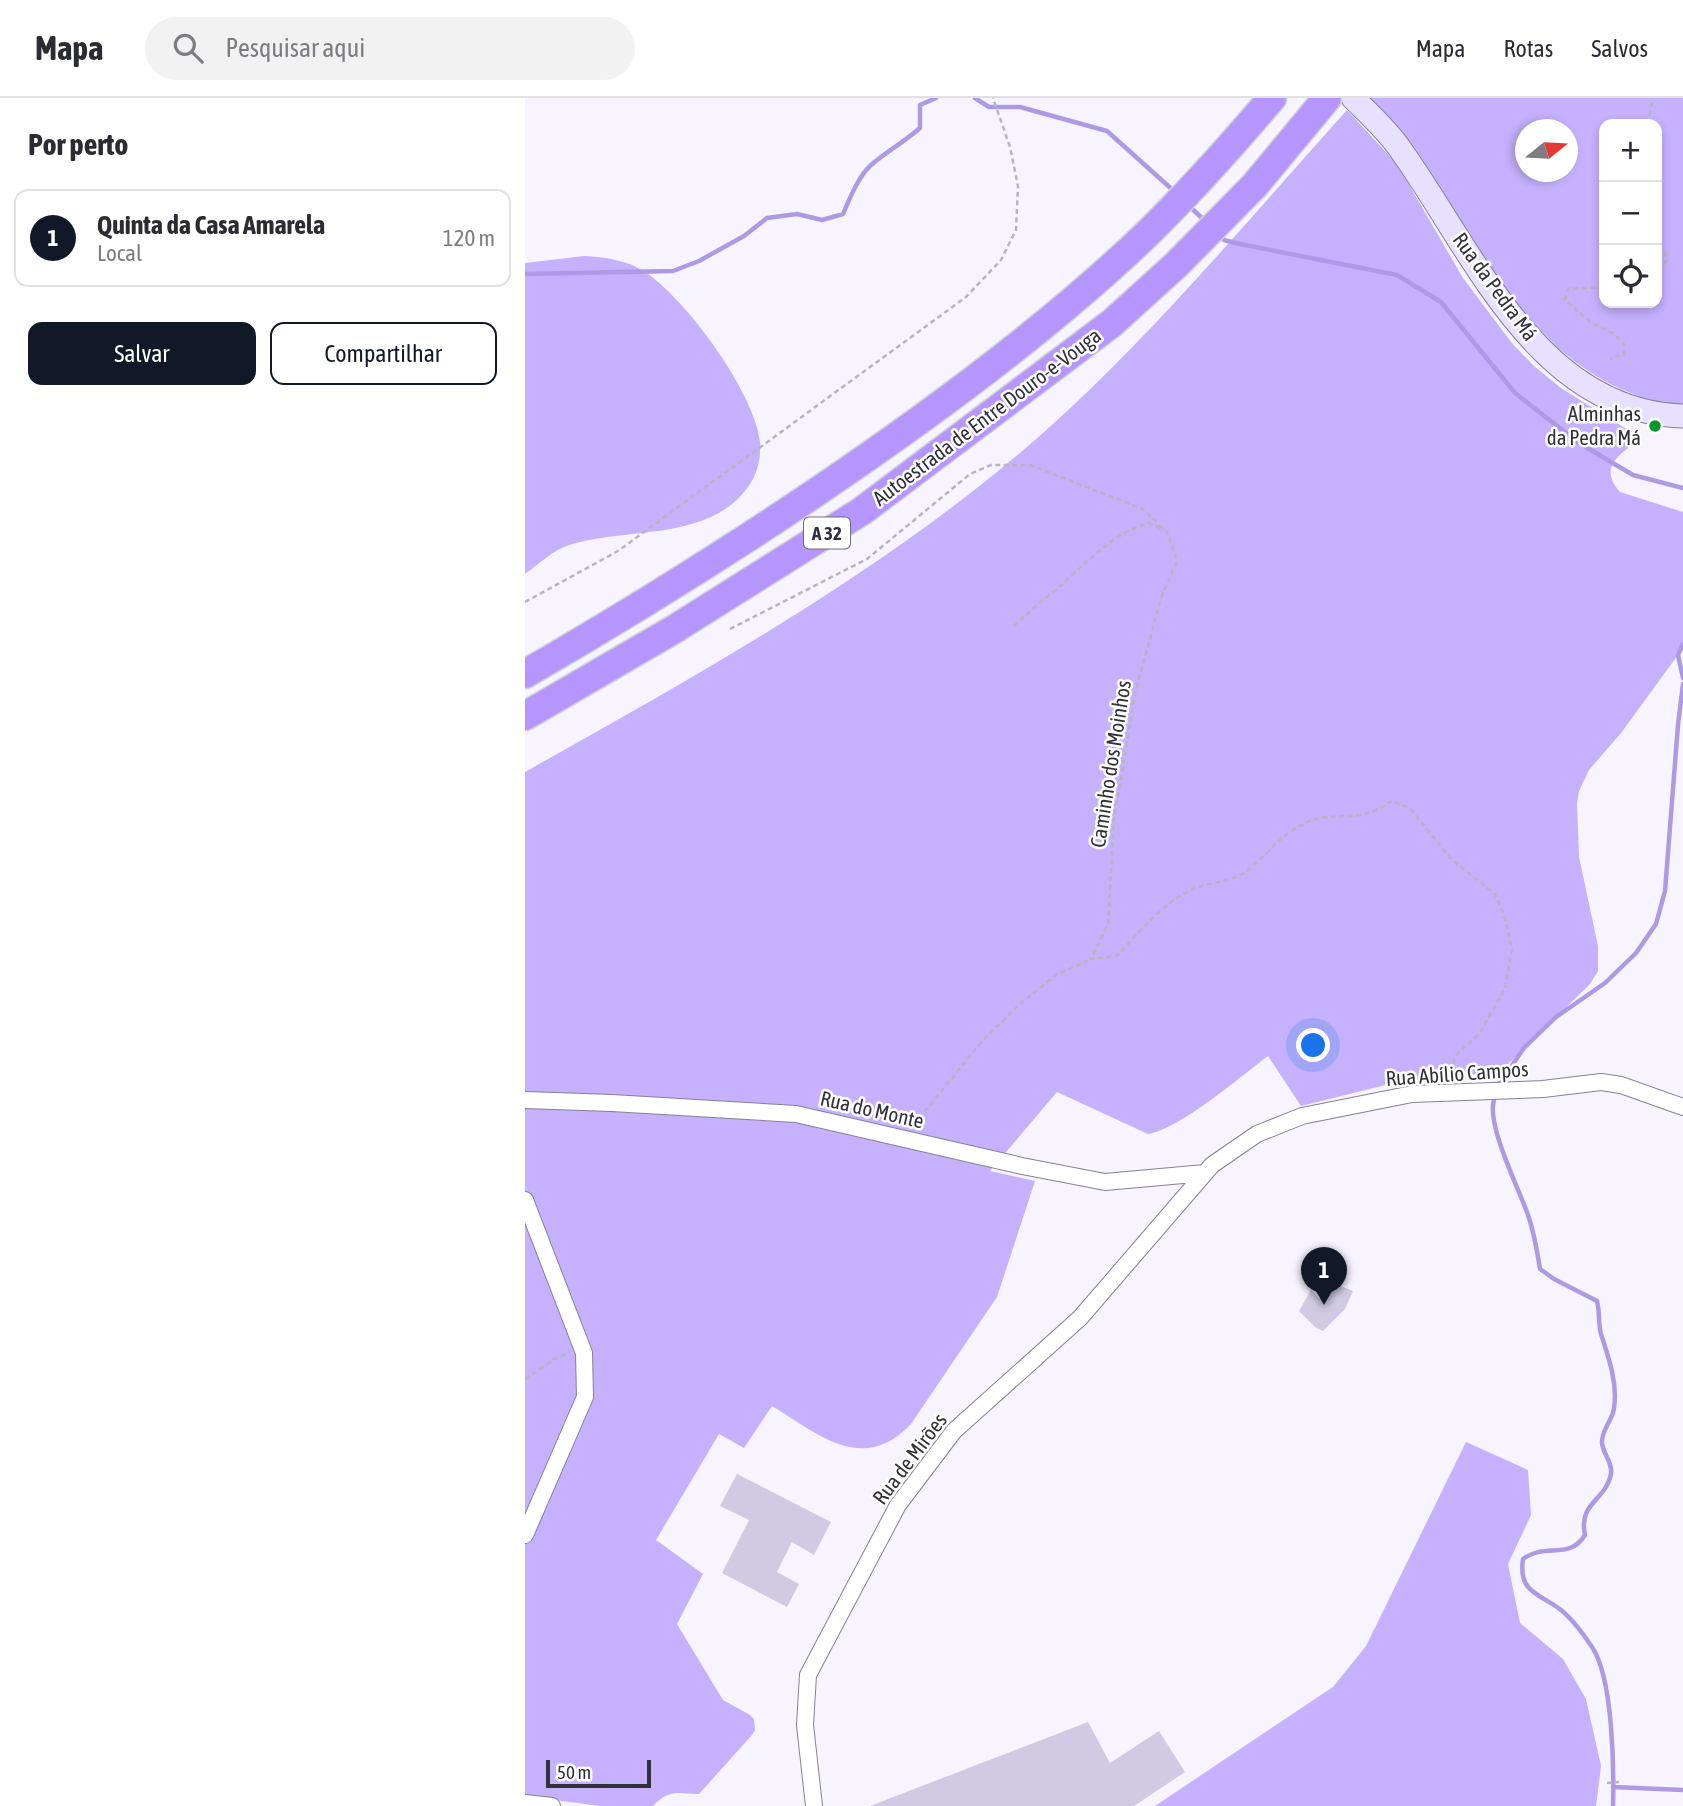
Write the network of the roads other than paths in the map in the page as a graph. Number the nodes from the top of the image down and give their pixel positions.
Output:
1 (1272, 98) edge
2 (1327, 98) edge
3 (1353, 98) edge
4 (1683, 416) edge
5 (525, 674) edge
6 (525, 716) edge
7 (525, 1100) edge
8 (1683, 1107) edge
9 (1205, 1173) junction
10 (525, 1200) edge
11 (525, 1535) edge
12 (525, 1803) edge
13 (552, 1806) edge
14 (814, 1806) edge

1 - 5 highway, Autoestrada de Entre Douro-e-Vouga / A 32
2 - 6 highway, Autoestrada de Entre Douro-e-Vouga / A 32
3 - 4 main road, Rua da Pedra Má
7 - 9 street, Rua do Monte
8 - 9 street, Rua Abílio Campos
9 - 14 street, Rua de Mirões
10 - 11 street
12 - 13 street

